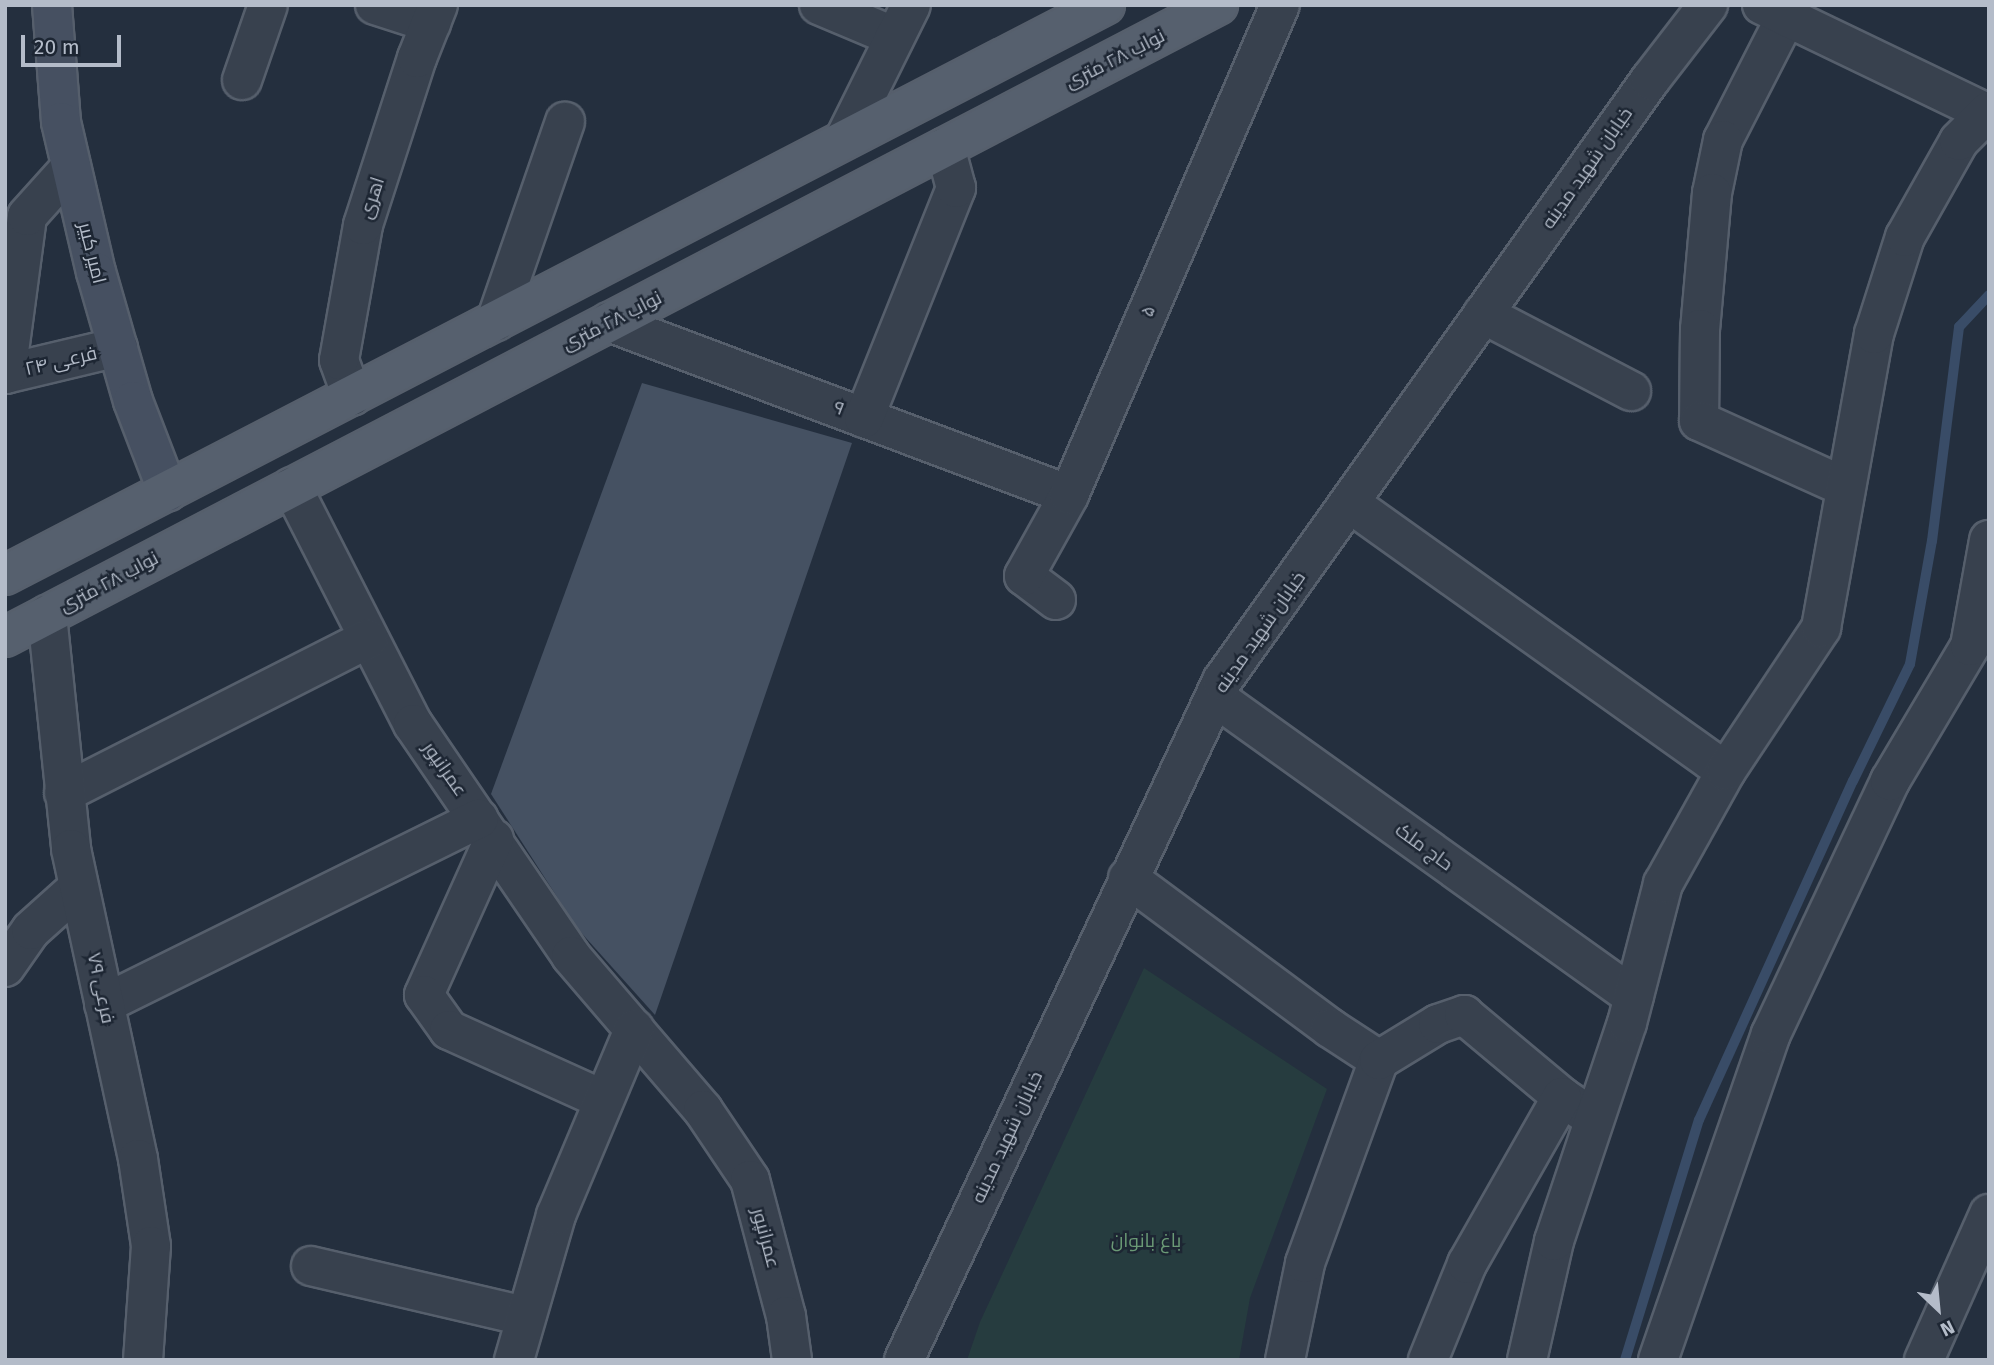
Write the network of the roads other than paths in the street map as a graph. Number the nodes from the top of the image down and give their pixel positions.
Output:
1 (52, 5) edge
2 (268, 5) edge
3 (374, 5) edge
4 (819, 5) edge
5 (1105, 5) edge
6 (1218, 5) edge
7 (1280, 5) edge
8 (1708, 5) edge
9 (1774, 11) edge
10 (435, 14) edge
11 (903, 21) edge
12 (242, 80) dead end
13 (1987, 112) edge
14 (565, 122) dead end
15 (845, 138) junction
16 (944, 147) junction
17 (71, 167) junction
18 (1483, 314) junction
19 (496, 321) junction
20 (609, 322) junction
21 (118, 347) junction
22 (5, 374) edge
23 (1631, 391) dead end
24 (352, 396) junction
25 (864, 418) junction
26 (292, 487) junction
27 (1844, 487) junction
28 (168, 492) junction
29 (1069, 495) junction
30 (1351, 504) junction
31 (1989, 540) edge
32 (5, 575) edge
33 (1056, 600) dead end
34 (47, 615) junction
35 (5, 637) edge
36 (1980, 638) edge
37 (368, 639) junction
38 (1215, 697) junction
39 (1726, 771) junction
40 (64, 793) junction
41 (486, 829) junction
42 (1128, 878) junction
43 (79, 887) junction
44 (5, 967) edge
45 (1634, 997) junction
46 (104, 1004) junction
47 (634, 1029) junction
48 (1380, 1060) junction
49 (1562, 1097) junction
50 (604, 1100) junction
51 (1593, 1118) junction
52 (1989, 1214) edge
53 (311, 1266) dead end
54 (525, 1316) junction
55 (143, 1360) edge
56 (514, 1360) edge
57 (792, 1360) edge
58 (904, 1360) edge
59 (1285, 1360) edge
60 (1428, 1360) edge
61 (1527, 1360) edge
62 (1658, 1360) edge
63 (1924, 1360) edge

1 - 17 main road, امیر کبیر
2 - 12 street
3 - 10 street
4 - 11 street
5 - 15 main road
6 - 16 main road, نواب ۲۸ متری
7 - 29 street, ۵
8 - 18 street, خیابان شهید مدینه
9 - 13 street
9 - 27 street
10 - 24 street, اهری
11 - 15 street
13 - 27 street
14 - 19 street
15 - 19 main road
16 - 20 main road, نواب ۲۸ متری
16 - 25 street
17 - 21 main road, امیر کبیر
17 - 22 street
18 - 23 street
18 - 30 street, خیابان شهید مدینه
19 - 24 main road
20 - 25 street, ۹
20 - 26 main road, نواب ۲۸ متری
21 - 22 street, فرعی ۲۴
21 - 28 main road, امیر کبیر
24 - 28 main road
25 - 29 street, ۹
26 - 34 main road, نواب ۲۸ متری
26 - 37 street, عمرانپور
27 - 39 street
28 - 32 main road
29 - 33 street, ۵
30 - 38 street, خیابان شهید مدینه
30 - 39 street
31 - 36 street
34 - 35 main road, نواب ۲۸ متری
34 - 40 street, فرعی ۷۹
36 - 62 street
37 - 40 street
37 - 41 street, عمرانپور
38 - 42 street, خیابان شهید مدینه
38 - 45 street, حاج ملک
39 - 45 street
40 - 43 street, فرعی ۷۹
41 - 46 street
41 - 47 street, عمرانپور
41 - 50 street
42 - 48 street
42 - 58 street, خیابان شهید مدینه
43 - 44 street
43 - 46 street, فرعی ۷۹
45 - 51 street
46 - 55 street, فرعی ۷۹
47 - 50 street
47 - 57 street, عمرانپور
48 - 49 street
48 - 59 street
49 - 51 street
49 - 60 street
50 - 54 street
51 - 61 street
52 - 63 street
53 - 54 street
54 - 56 street

